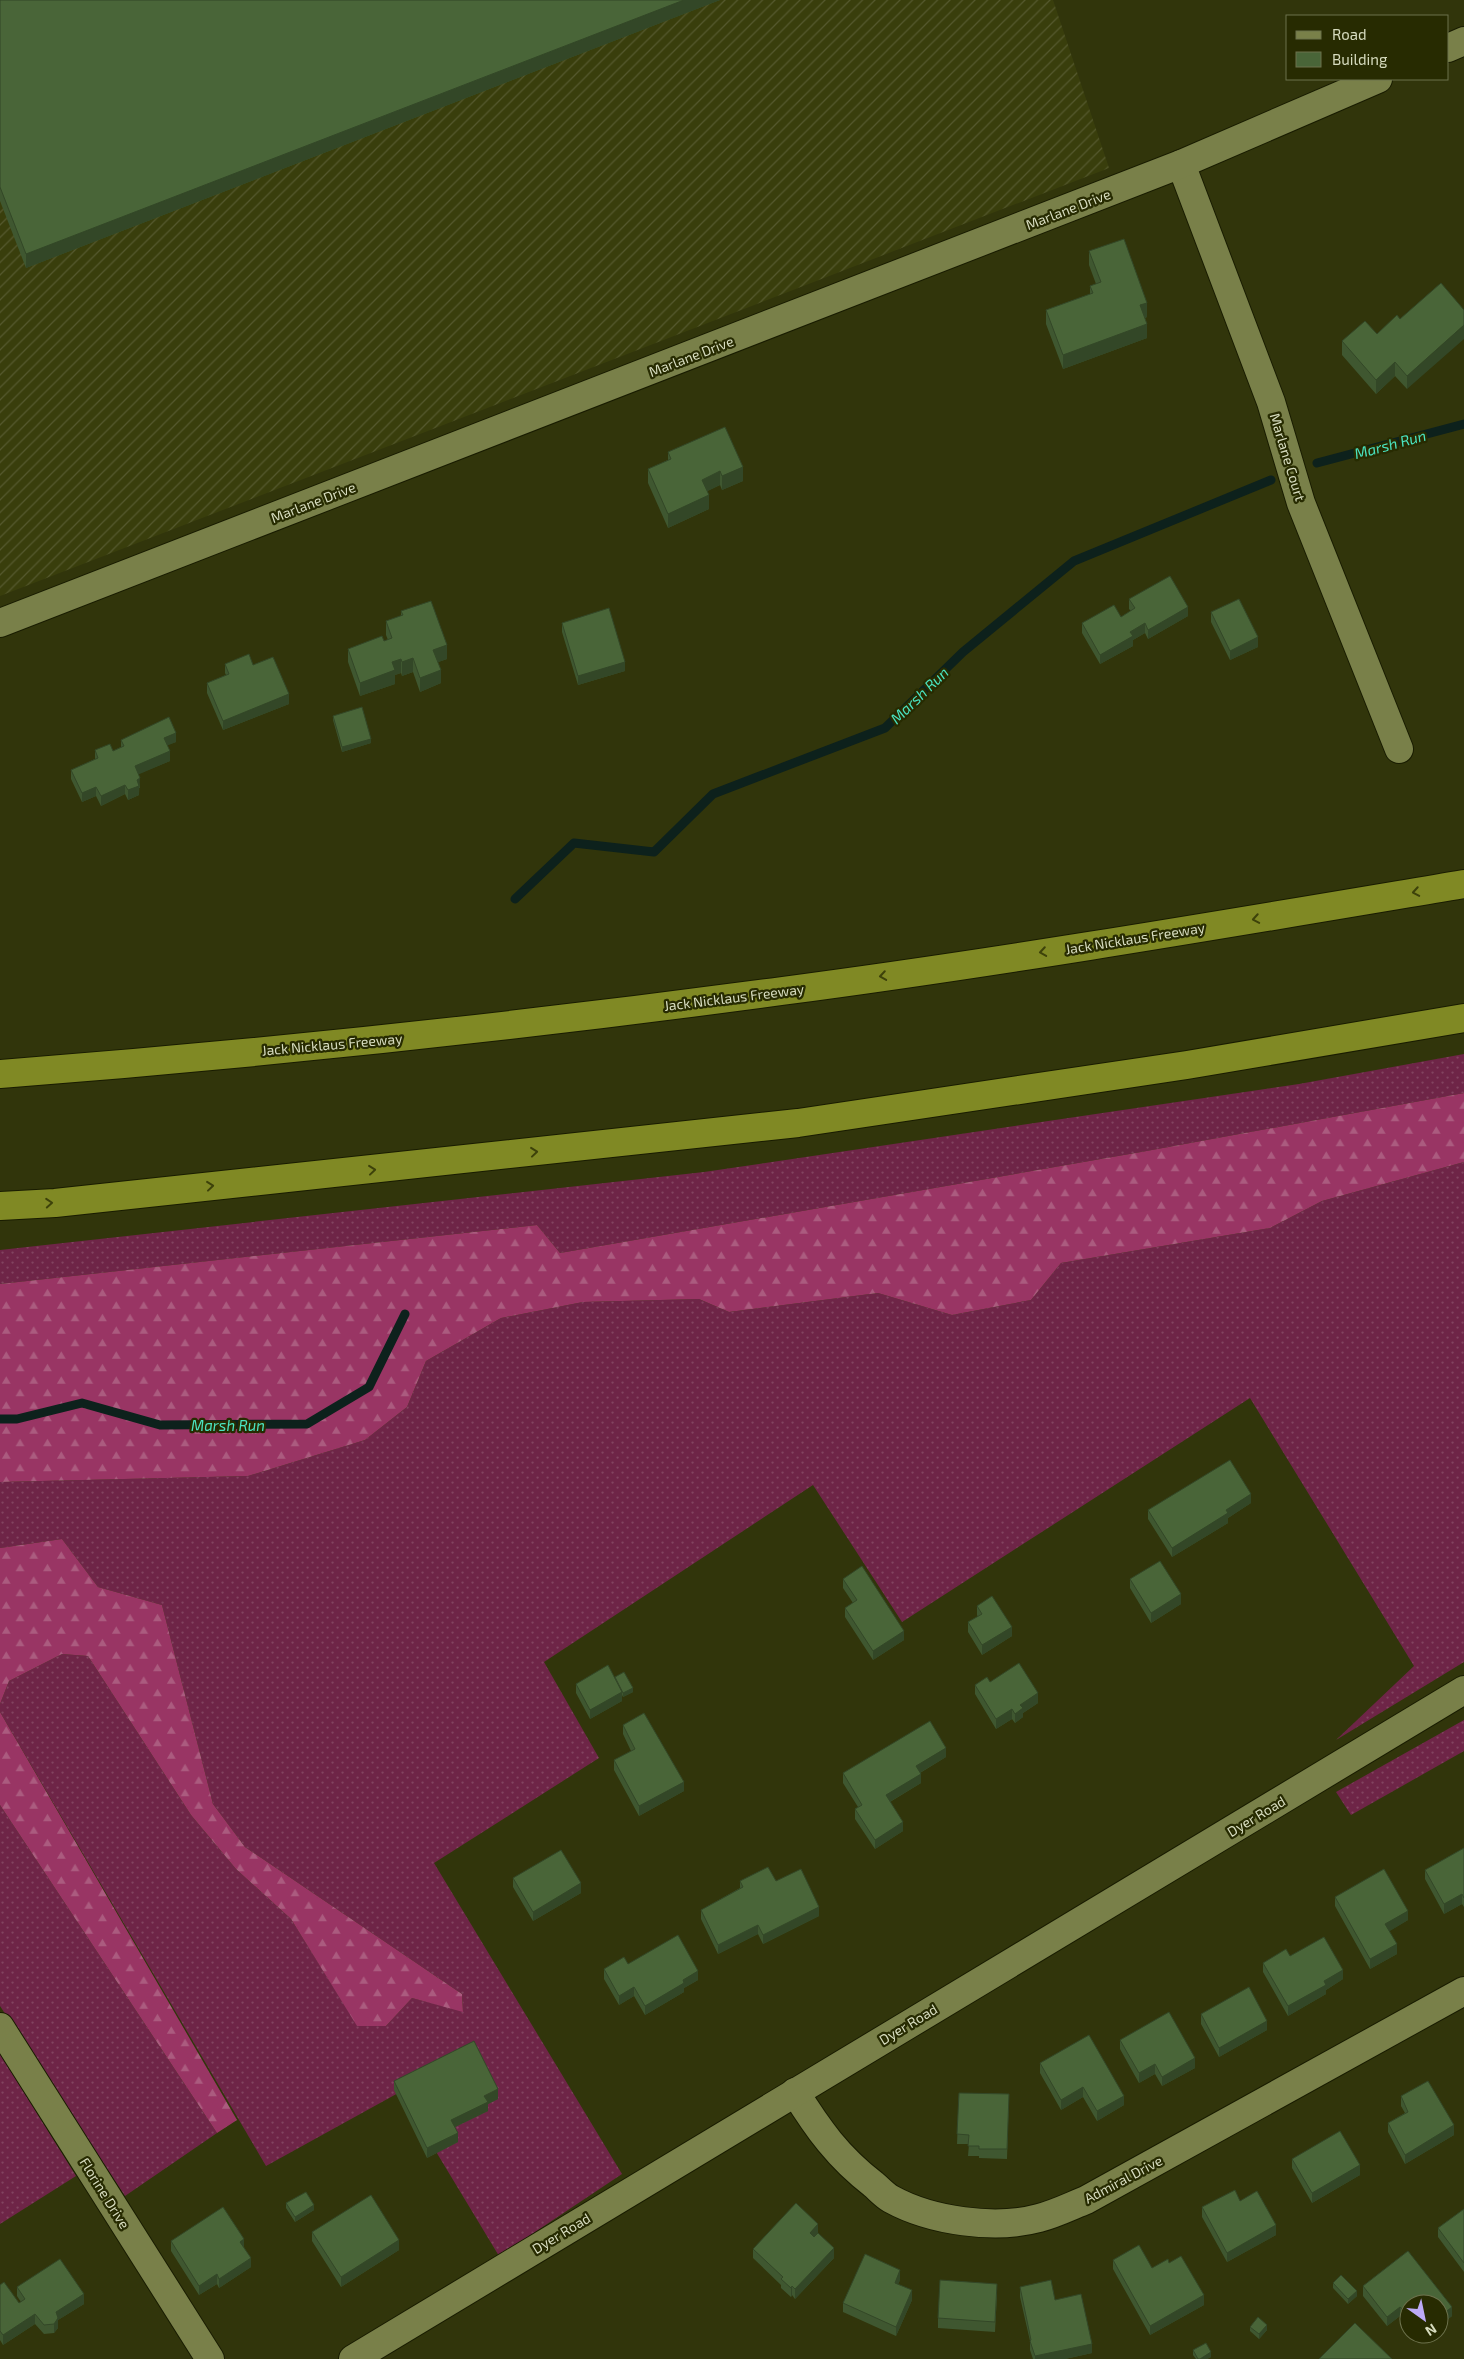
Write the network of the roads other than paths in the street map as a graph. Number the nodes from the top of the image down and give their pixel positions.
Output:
1 (1464, 41) edge
2 (1449, 48) edge
3 (1376, 80) edge
4 (1181, 164) junction
5 (0, 623) edge
6 (1399, 749) dead end
7 (1464, 884) edge
8 (1464, 1018) edge
9 (0, 1074) edge
10 (0, 1206) edge
11 (1464, 1690) edge
12 (1464, 1991) edge
13 (0, 2027) edge
14 (795, 2092) junction
15 (210, 2359) edge
16 (352, 2359) edge

1 - 2 street
3 - 4 street, Marlane Drive
4 - 5 street, Marlane Drive
4 - 6 street, Marlane Court
7 -> 9 highway, Jack Nicklaus Freeway
10 -> 8 highway
11 - 14 street, Dyer Road
12 - 14 street, Admiral Drive
13 - 15 street, Florine Drive
14 - 16 street, Dyer Road

